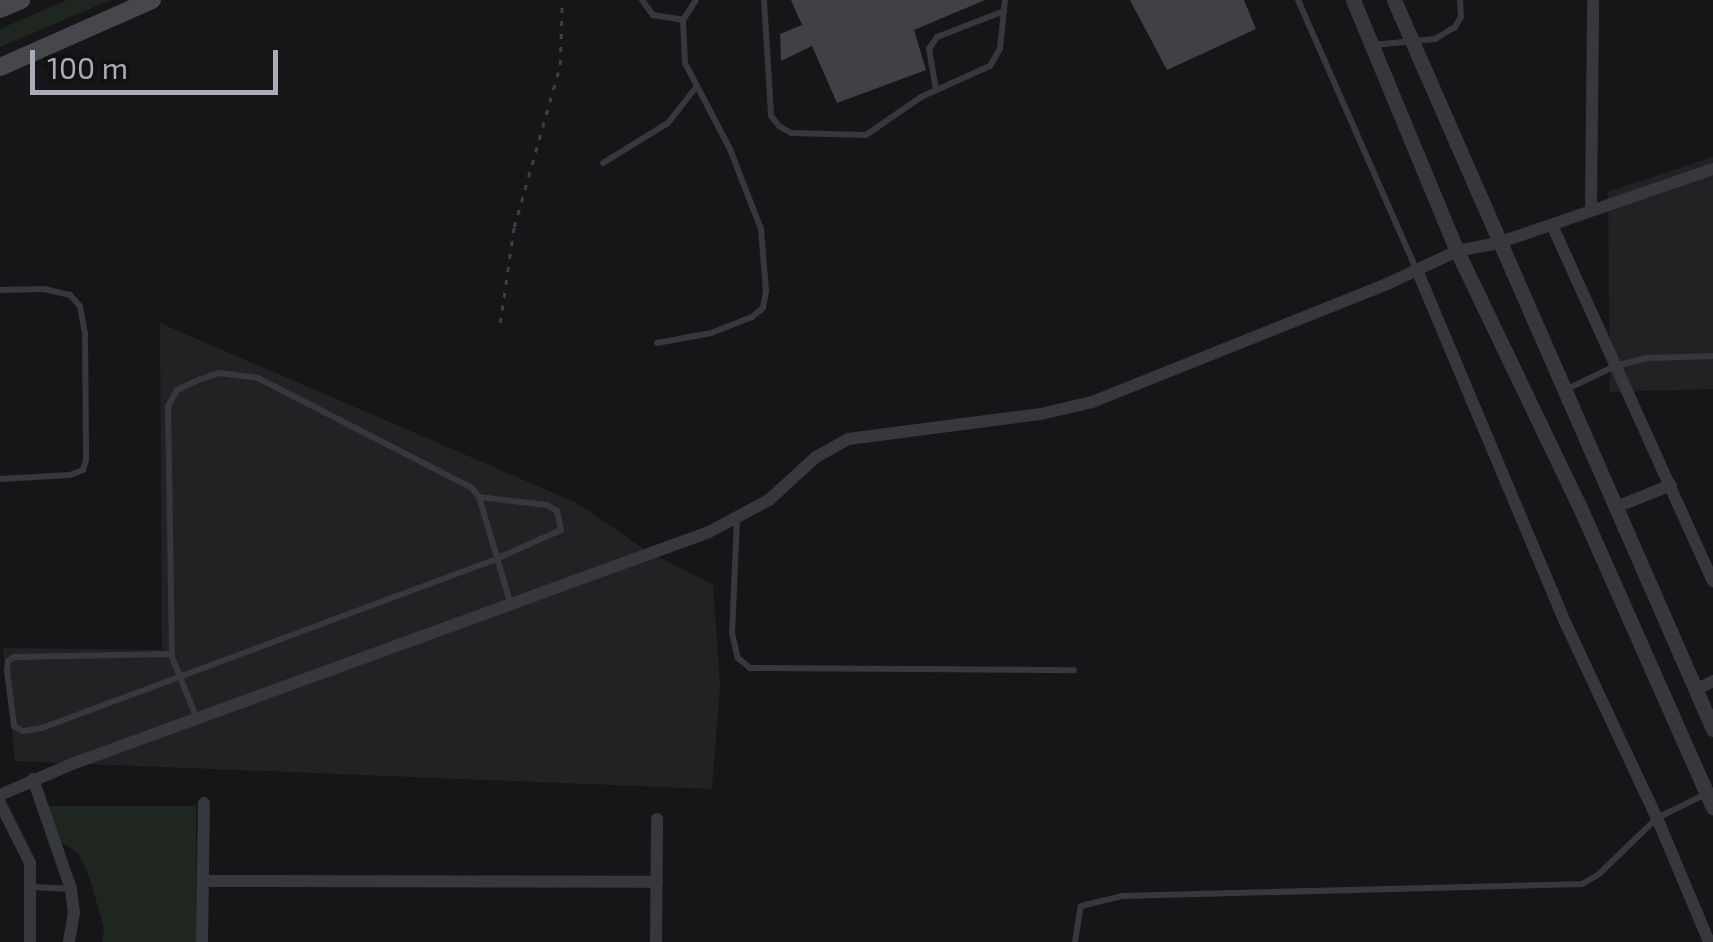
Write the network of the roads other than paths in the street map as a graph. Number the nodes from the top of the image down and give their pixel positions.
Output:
1 (22, 0) edge
2 (152, 0) edge
3 (642, 0) edge
4 (696, 0) edge
5 (764, 0) edge
6 (1004, 0) edge
7 (1298, 0) edge
8 (1353, 0) edge
9 (1394, 0) edge
10 (1460, 0) edge
11 (1593, 0) edge
12 (0, 9) edge
13 (1004, 11) junction
14 (684, 20) junction
15 (1409, 40) junction
16 (1370, 45) junction
17 (0, 66) edge
18 (697, 86) junction
19 (936, 90) junction
20 (603, 163) dead end
21 (1713, 170) edge
22 (1591, 208) junction
23 (1552, 225) junction
24 (1498, 243) junction
25 (1457, 251) junction
26 (1417, 270) junction
27 (0, 290) edge
28 (656, 343) dead end
29 (1713, 356) edge
30 (1615, 366) junction
31 (1564, 390) junction
32 (0, 480) edge
33 (1671, 484) junction
34 (479, 496) junction
35 (1616, 507) junction
36 (737, 520) junction
37 (498, 558) junction
38 (1713, 581) edge
39 (512, 606) junction
40 (172, 654) junction
41 (1074, 670) dead end
42 (180, 676) junction
43 (1713, 681) edge
44 (1696, 690) junction
45 (198, 720) junction
46 (1713, 728) edge
47 (33, 780) junction
48 (0, 795) edge
49 (1710, 800) edge
50 (0, 803) edge
51 (204, 803) dead end
52 (1658, 818) junction
53 (657, 819) dead end
54 (204, 881) junction
55 (656, 882) junction
56 (33, 887) junction
57 (72, 889) junction
58 (30, 942) edge
59 (68, 942) edge
60 (202, 942) edge
61 (656, 942) edge
62 (1076, 942) edge
63 (1708, 942) edge

1 - 12 main road
2 - 17 main road
3 - 14 lane
4 - 14 lane
5 - 19 lane
6 - 13 lane
7 - 26 lane
8 - 16 street
9 - 15 street
10 - 15 lane
11 - 22 street
13 - 19 lane
13 - 19 lane
14 - 18 lane
15 - 16 lane
15 - 24 street
16 - 25 street
18 - 20 lane
18 - 28 lane
21 - 22 street
22 - 23 street
23 - 24 street
23 - 30 street
24 - 25 street
24 - 31 street
25 - 26 street
25 - 49 street
26 - 36 street
26 - 52 street
27 - 32 lane
29 - 30 lane
30 - 31 lane
30 - 33 street
31 - 35 street
33 - 35 street
33 - 38 street
34 - 37 lane
34 - 37 lane
34 - 40 lane
35 - 44 street
36 - 39 street
36 - 41 lane
37 - 39 lane
37 - 42 lane
39 - 45 street
40 - 42 lane
40 - 42 lane
42 - 45 lane
43 - 44 street
44 - 46 street
45 - 47 street
47 - 48 street
47 - 57 street
49 - 52 lane
50 - 56 street
51 - 54 street
52 - 62 lane
52 - 63 street
53 - 55 street
54 - 55 street
54 - 60 street
55 - 61 street
56 - 57 lane
56 - 58 street
57 - 59 street

